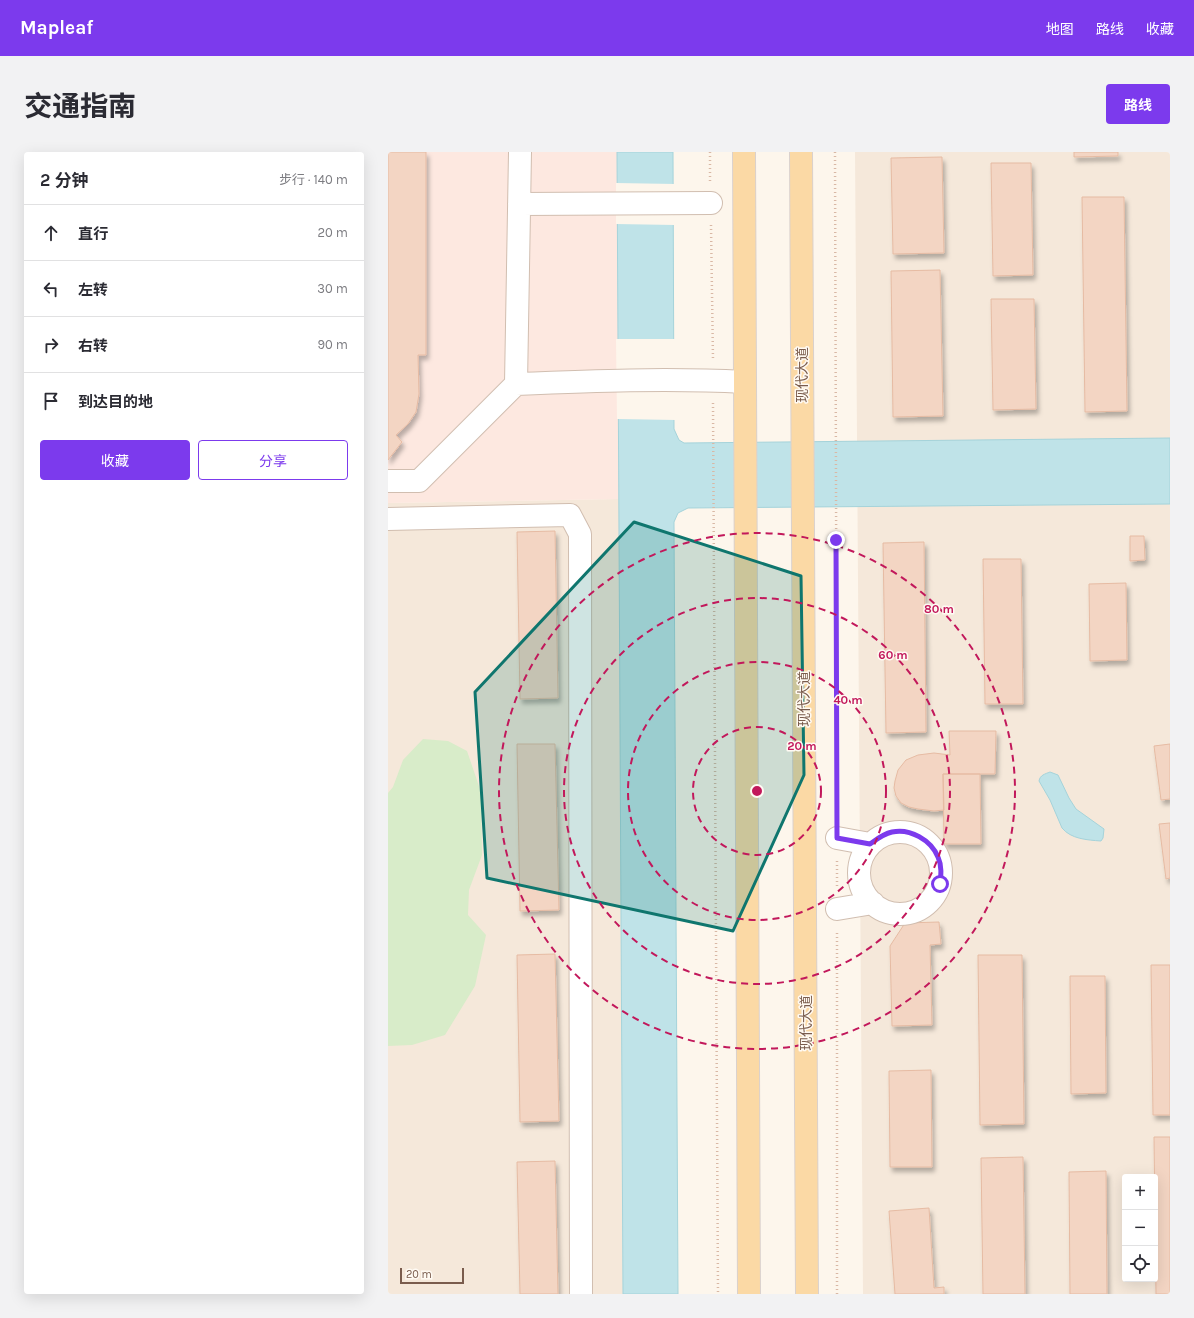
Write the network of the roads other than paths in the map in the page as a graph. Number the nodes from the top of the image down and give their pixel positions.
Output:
1 (520, 152) edge
2 (744, 152) edge
3 (801, 152) edge
4 (519, 204) junction
5 (711, 204) road end
6 (744, 382) junction
7 (516, 384) junction
8 (388, 481) edge
9 (388, 519) edge
10 (837, 838) road end
11 (870, 844) junction
12 (873, 904) junction
13 (837, 909) road end
14 (580, 1294) edge
15 (749, 1294) edge
16 (807, 1294) edge

1 - 4 street
2 - 6 main road
3 - 16 main road, 现代大道
4 - 5 street
4 - 7 street
6 - 7 street
6 - 15 main road
7 - 8 street
9 - 14 street
10 - 11 street
11 - 12 street
11 - 12 street
12 - 13 street

